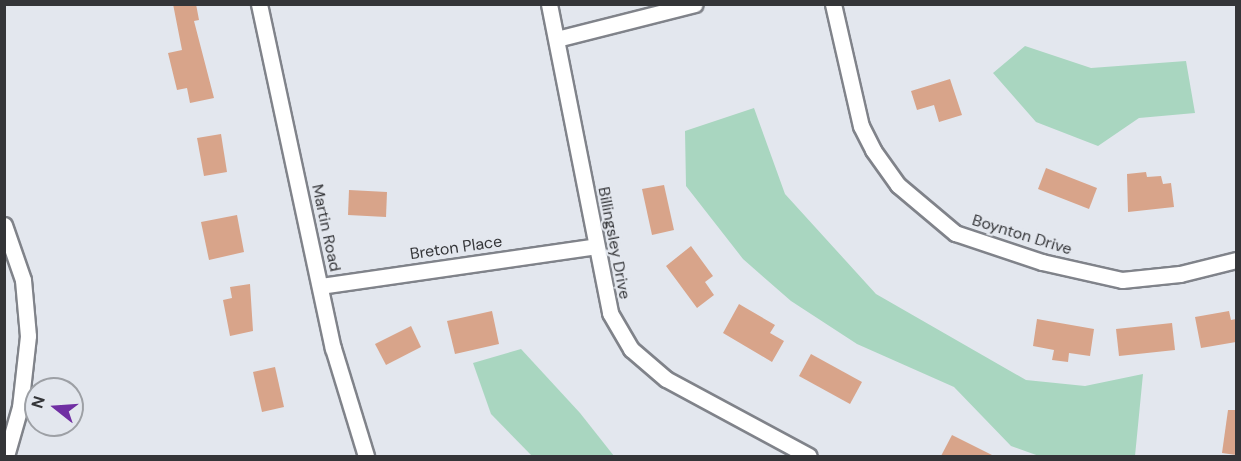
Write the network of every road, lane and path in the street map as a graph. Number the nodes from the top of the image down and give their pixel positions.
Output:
1 (260, 4) edge
2 (549, 4) edge
3 (695, 4) edge
4 (833, 4) edge
5 (557, 39) junction
6 (4, 225) edge
7 (596, 246) junction
8 (1236, 260) edge
9 (320, 286) junction
10 (6, 456) edge
11 (366, 456) edge
12 (809, 456) edge

1 - 9 street, Martin Road
2 - 5 street, Billingsley Drive
3 - 5 street
4 - 8 street, Boynton Drive
5 - 7 street, Billingsley Drive
6 - 10 street
7 - 9 street, Breton Place
7 - 12 street, Billingsley Drive
9 - 11 street, Martin Road

